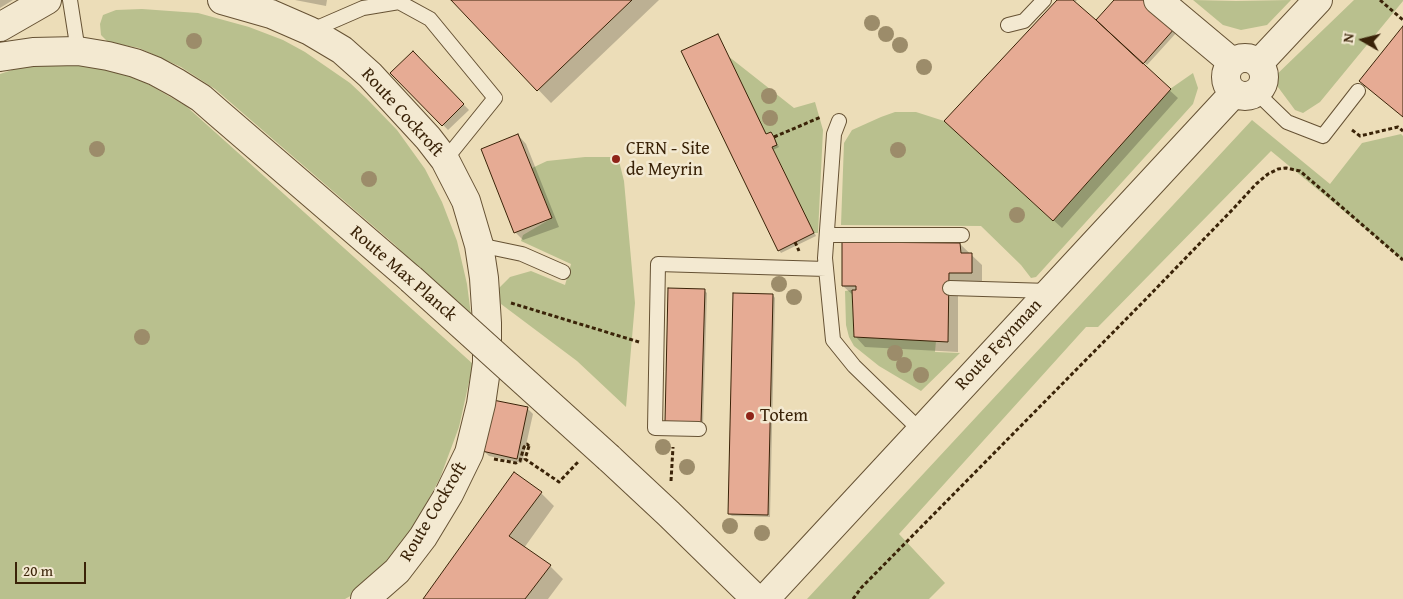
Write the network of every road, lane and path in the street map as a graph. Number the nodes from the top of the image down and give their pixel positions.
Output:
1 (47, 0) edge
2 (70, 0) edge
3 (222, 0) edge
4 (1044, 0) edge
5 (1158, 0) edge
6 (1318, 0) edge
7 (1380, 0) edge
8 (1403, 20) edge
9 (1008, 25) dead end
10 (0, 27) edge
11 (310, 31) junction
12 (78, 51) junction
13 (0, 57) edge
14 (1232, 62) junction
15 (1259, 62) junction
16 (1358, 91) dead end
17 (1245, 93) junction
18 (839, 120) joint
19 (1336, 120) junction
20 (1403, 131) edge
21 (774, 136) dead end
22 (445, 160) junction
23 (827, 235) junction
24 (962, 235) dead end
25 (478, 245) junction
26 (1403, 260) edge
27 (826, 269) junction
28 (563, 272) dead end
29 (950, 288) dead end
30 (1049, 291) junction
31 (506, 301) dead end
32 (632, 340) dead end
33 (674, 429) junction
34 (699, 430) dead end
35 (921, 430) junction
36 (601, 452) junction
37 (469, 453) junction
38 (669, 514) junction
39 (365, 599) edge
40 (756, 599) edge
41 (765, 599) edge
42 (853, 599) edge

1 - 10 street
2 - 12 lane
3 - 11 street, Route Cockroft
4 - 9 lane
5 - 14 street
6 - 15 street
7 - 8 path
11 - 22 street, Route Cockroft
11 - 22 lane
12 - 13 street, Route Max Planck
12 - 36 street, Route Max Planck, bridge
14 - 15 street
14 - 17 street
15 - 17 street
16 - 19 lane
17 - 19 lane
17 - 30 street, Route Feynman
18 - 21 path
18 - 23 lane
19 - 20 path
22 - 25 street, Route Cockroft
23 - 24 lane
23 - 27 lane
25 - 28 lane
25 - 37 street, Route Cockroft
26 - 42 path
27 - 33 lane
27 - 35 lane
29 - 30 lane
30 - 35 street, Route Feynman
31 - 32 path
33 - 34 lane
33 - 38 path
35 - 41 street, Route Feynman
36 - 37 path
36 - 38 street, Route Max Planck
37 - 39 street, Route Cockroft
38 - 40 street, Route Max Planck

